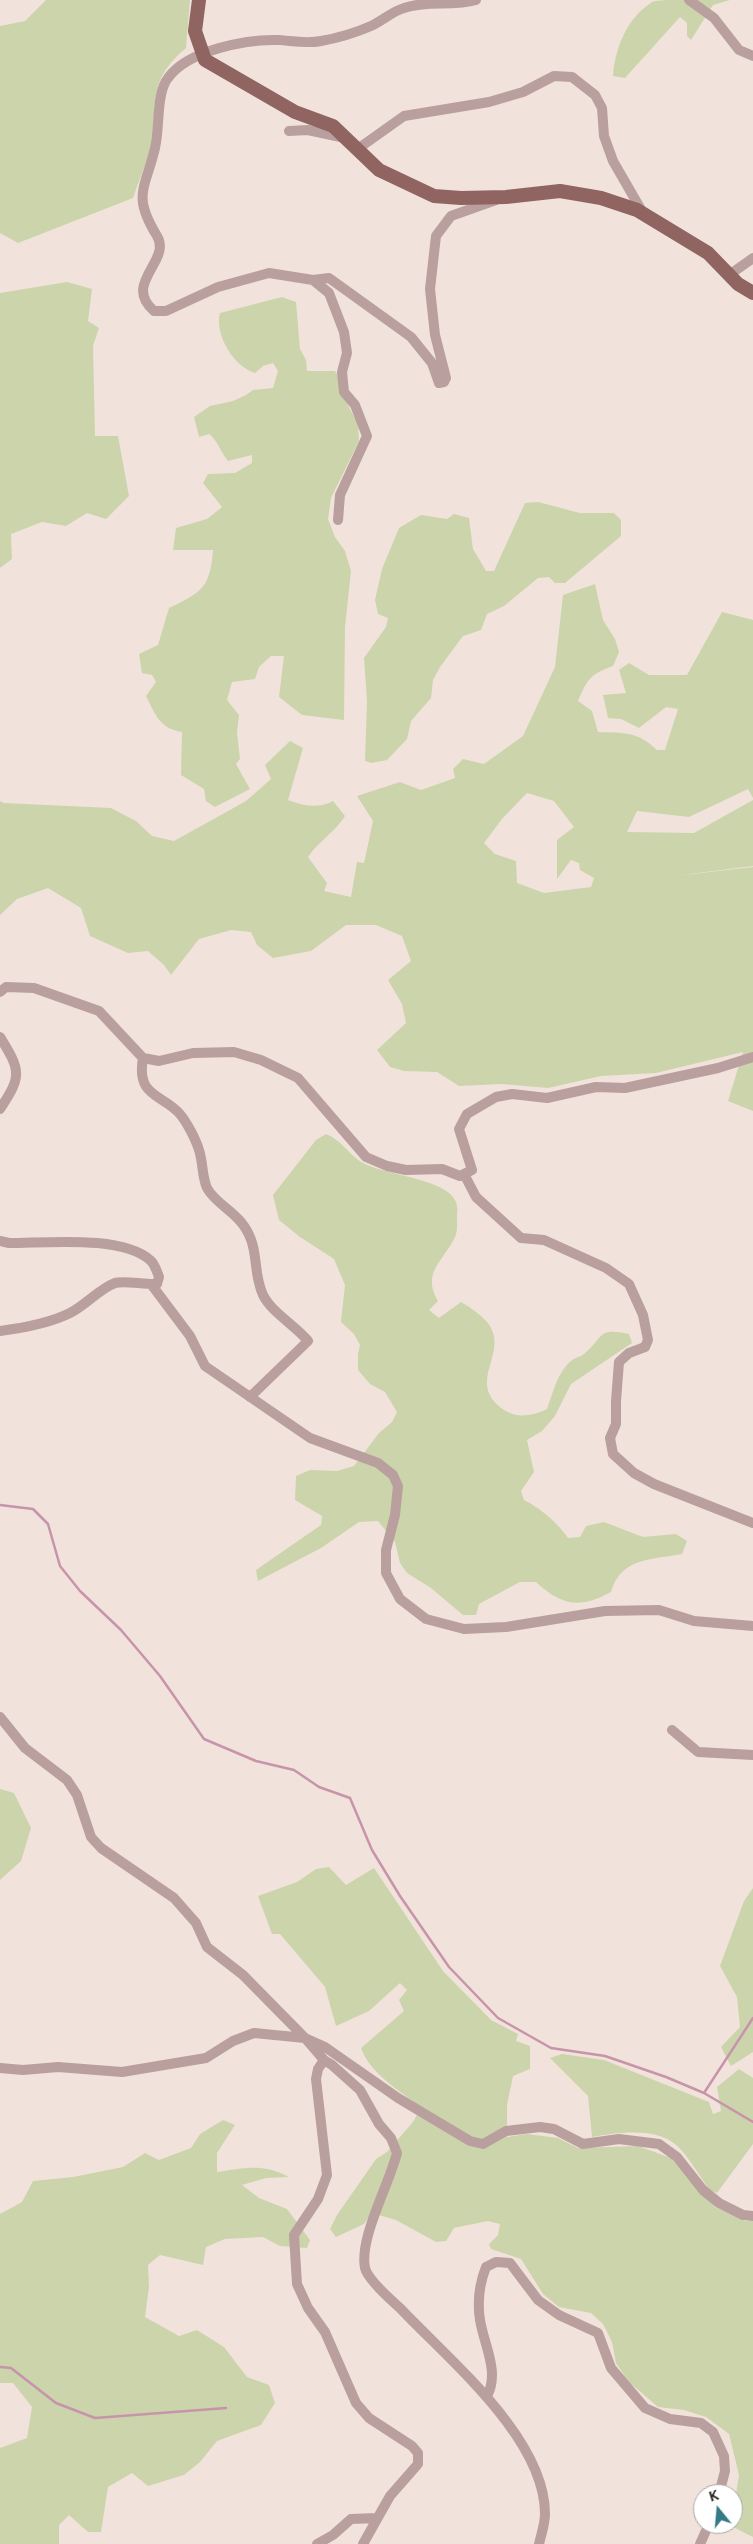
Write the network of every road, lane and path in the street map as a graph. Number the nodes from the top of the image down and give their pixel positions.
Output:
1 (199, 0) edge
2 (476, 0) edge
3 (690, 0) edge
4 (203, 54) junction
5 (753, 56) edge
6 (289, 131) dead end
7 (354, 144) junction
8 (506, 197) junction
9 (644, 214) junction
10 (753, 258) edge
11 (729, 275) junction
12 (313, 280) junction
13 (753, 294) edge
14 (338, 520) dead end
15 (0, 992) edge
16 (0, 1037) edge
17 (753, 1057) edge
18 (143, 1058) junction
19 (0, 1109) edge
20 (464, 1174) junction
21 (0, 1240) edge
22 (150, 1284) junction
23 (0, 1331) edge
24 (250, 1397) junction
25 (753, 1522) edge
26 (753, 1626) edge
27 (0, 1717) edge
28 (672, 1730) dead end
29 (753, 1755) edge
30 (306, 2038) junction
31 (324, 2060) junction
32 (0, 2068) edge
33 (753, 2216) edge
34 (487, 2396) junction
35 (721, 2484) edge
36 (377, 2518) junction
37 (317, 2544) edge
38 (363, 2544) edge
39 (539, 2544) edge

1 - 4 main road
2 - 4 street
3 - 5 street
4 - 7 main road
4 - 12 street
6 - 7 street
7 - 8 main road
7 - 9 street
8 - 9 main road
8 - 12 street
9 - 11 main road
10 - 11 street
11 - 13 main road
12 - 14 street
15 - 18 street
16 - 19 street
17 - 20 street
18 - 20 street
18 - 24 street
20 - 25 street
21 - 22 street
22 - 23 street
22 - 24 street
24 - 26 street
27 - 30 street
28 - 29 street
30 - 31 street
30 - 32 street
30 - 33 street
31 - 34 street
31 - 36 street
34 - 35 street
34 - 39 street
36 - 37 street
36 - 38 street

